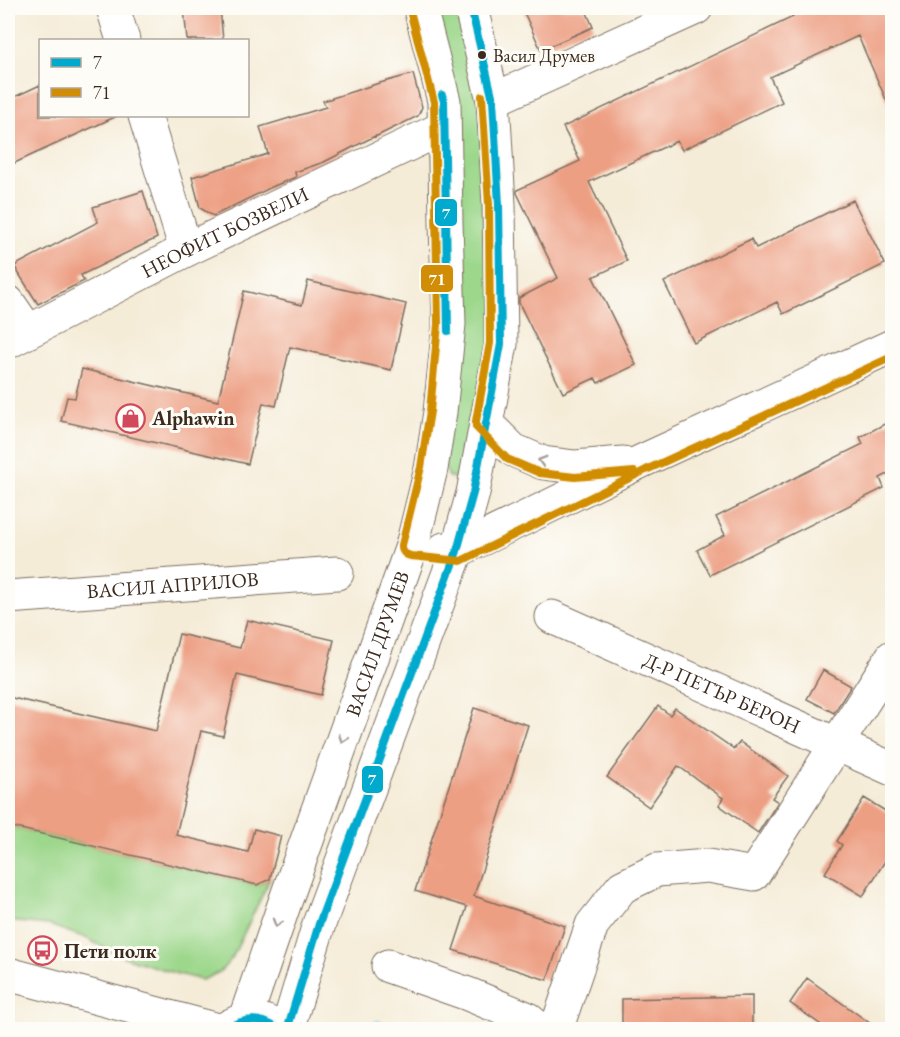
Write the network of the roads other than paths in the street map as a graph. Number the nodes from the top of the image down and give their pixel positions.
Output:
1 (113, 8) edge
2 (420, 8) edge
3 (471, 8) edge
4 (696, 8) edge
5 (123, 39) edge
6 (494, 100) junction
7 (145, 117) edge
8 (444, 128) junction
9 (186, 250) junction
10 (8, 302) edge
11 (18, 336) edge
12 (892, 346) edge
13 (486, 423) junction
14 (642, 461) junction
15 (412, 546) junction
16 (456, 551) junction
17 (337, 573) dead end
18 (8, 597) edge
19 (552, 617) dead end
20 (892, 657) edge
21 (836, 745) junction
22 (892, 769) edge
23 (388, 966) dead end
24 (12, 975) edge
25 (229, 1026) edge
26 (146, 1029) edge
27 (280, 1029) edge
28 (287, 1029) edge
29 (541, 1029) edge
30 (556, 1029) edge

1 - 5 street
2 - 8 street, ВАСИЛ ДРУМЕВ
3 - 6 street
4 - 6 street
6 - 13 street
7 - 9 street
8 - 9 street, НЕОФИТ БОЗВЕЛИ
8 - 15 street, ВАСИЛ ДРУМЕВ
9 - 11 street, НЕОФИТ БОЗВЕЛИ
10 - 11 street
12 - 14 street
14 -> 13 street
13 - 16 street
14 - 16 street
15 - 16 street
15 -> 25 street, ВАСИЛ ДРУМЕВ
16 - 28 street
17 - 18 street, ВАСИЛ АПРИЛОВ
19 - 21 street, Д-Р ПЕТЪР БЕРОН
20 - 21 street
21 - 22 street, Д-Р ПЕТЪР БЕРОН
21 - 30 street
23 - 29 street
24 - 25 street
24 - 26 street
25 - 27 street

